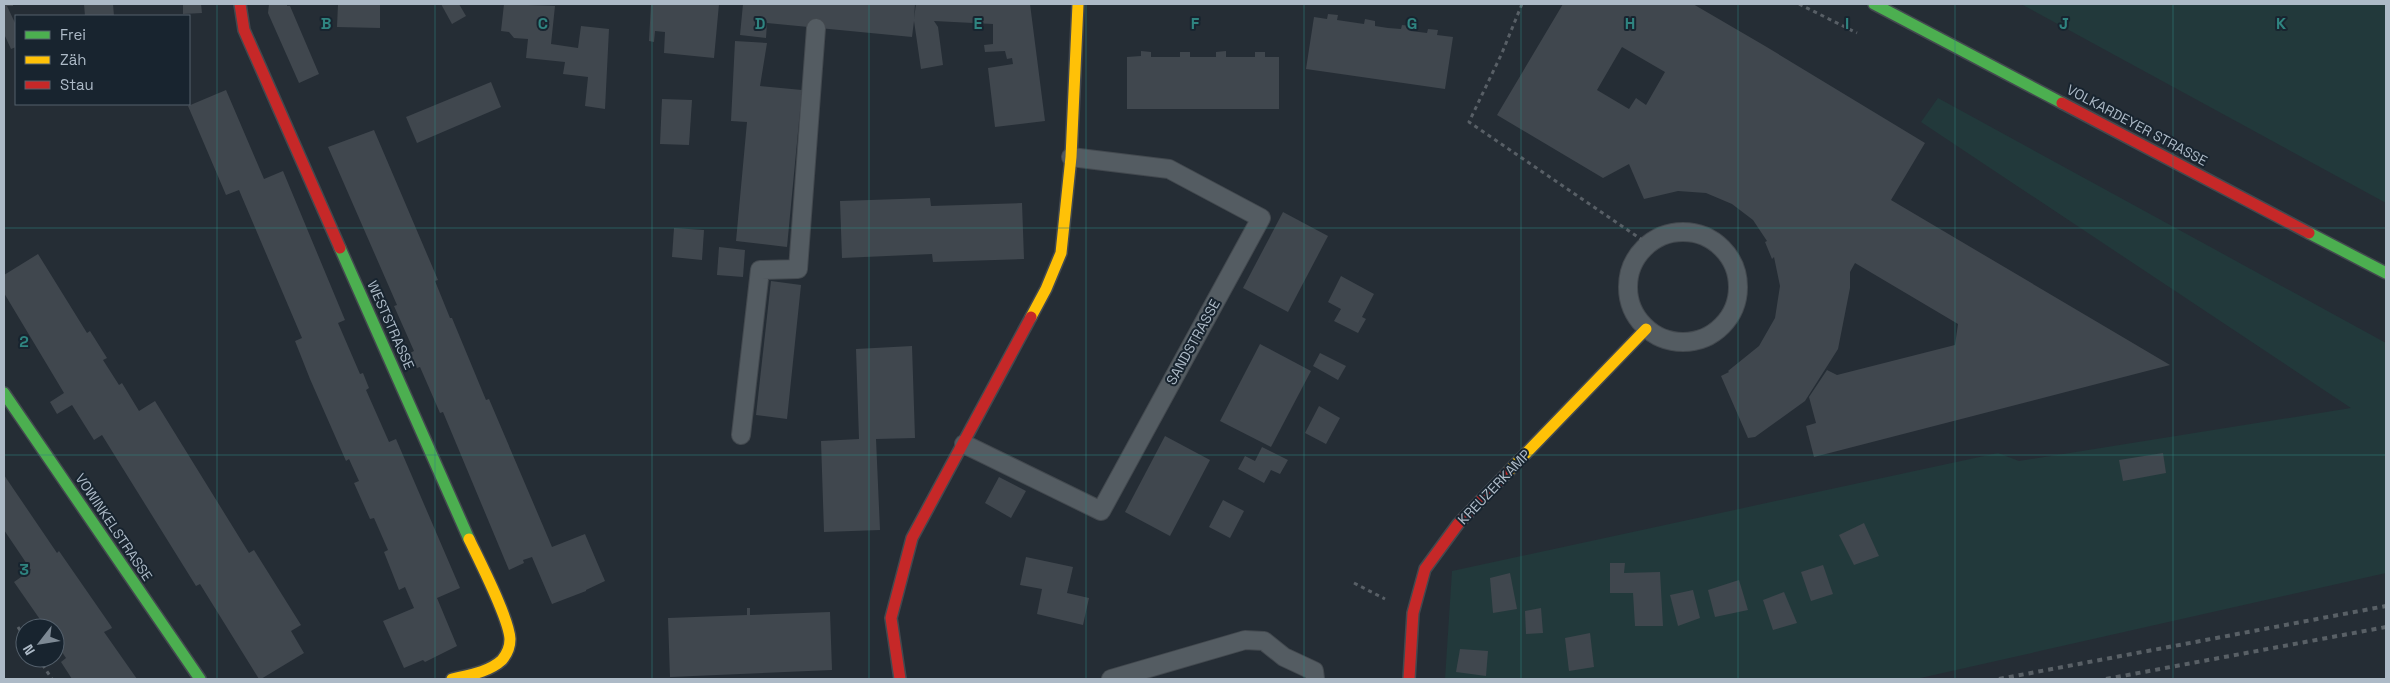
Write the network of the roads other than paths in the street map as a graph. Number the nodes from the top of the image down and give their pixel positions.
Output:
1 (240, 4) edge
2 (1078, 4) edge
3 (1874, 4) edge
4 (816, 28) dead end
5 (1071, 157) junction
6 (2386, 273) edge
7 (1646, 329) junction
8 (4, 392) edge
9 (741, 435) dead end
10 (964, 444) junction
11 (200, 679) edge
12 (452, 679) edge
13 (900, 679) edge
14 (1111, 679) edge
15 (1315, 679) edge
16 (1409, 679) edge

1 - 12 street, WESTSTRASSE
2 - 5 street
3 - 6 street, VOLKARDEYER STRASSE
4 - 9 lane
5 - 10 street
5 - 10 lane, SANDSTRASSE
7 - 7 lane
7 - 16 street, KREUZERKAMP
8 - 11 street, VOWINKELSTRASSE
10 - 13 street
14 - 15 lane

